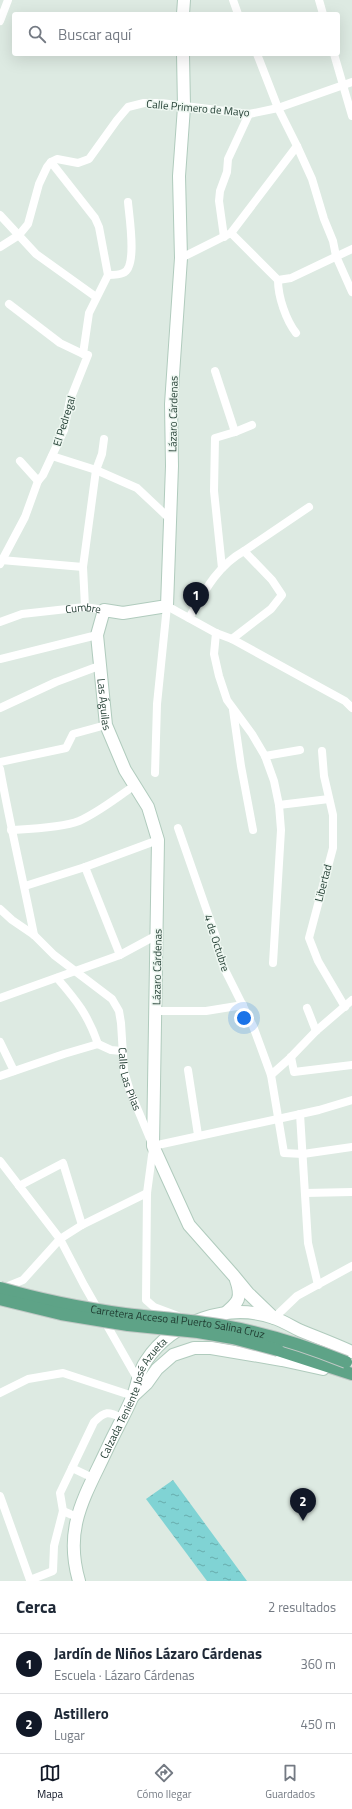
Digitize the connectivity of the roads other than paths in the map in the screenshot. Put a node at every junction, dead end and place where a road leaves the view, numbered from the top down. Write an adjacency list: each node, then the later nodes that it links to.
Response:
1 (8, 0): 8 (street)
2 (184, 0): 5 (street)
3 (233, 0): 6 (street)
4 (319, 0): 7 (street)
5 (183, 12)
6 (237, 12)
7 (322, 12)
8 (0, 21)
9 (183, 56): 14 (street, Lázaro Cárdenas)
10 (258, 56): 15 (street)
11 (335, 56): 13 (street)
12 (352, 82): 13 (street, Calle Primero de Mayo)
13 (342, 85): 15 (street, Calle Primero de Mayo); 17 (street)
14 (184, 107): 16 (street, Calle Primero de Mayo); 19 (street, Calle Primero de Mayo); 27 (street, Lázaro Cárdenas)
15 (278, 108): 16 (street, Calle Primero de Mayo); 18 (street)
16 (249, 114): 23 (street)
17 (352, 116)
18 (298, 146): 23 (street); 26 (street)
19 (52, 162): 22 (street); 28 (street)
20 (128, 202): 28 (street)
21 (0, 215): 22 (street)
22 (19, 235): 24 (street); 31 (street)
23 (228, 235): 27 (street); 29 (street)
24 (0, 247)
25 (352, 249): 26 (street)
26 (336, 256): 29 (street); 30 (street)
27 (181, 258): 44 (street, Lázaro Cárdenas)
28 (108, 275): 31 (street, El Pedregal)
29 (278, 280): 33 (street)
30 (352, 292)
31 (96, 297): 34 (street, El Pedregal)
32 (10, 304): 34 (street)
33 (296, 333)
34 (83, 354): 39 (street, El Pedregal)
35 (215, 371): 37 (street)
36 (252, 425): 37 (street)
37 (235, 432): 48 (street)
38 (104, 439): 41 (street)
39 (52, 456): 41 (street); 42 (street, El Pedregal)
40 (20, 461): 42 (street)
41 (96, 470): 44 (street); 47 (street)
42 (38, 481): 46 (street, El Pedregal)
43 (309, 507): 45 (street)
44 (170, 519): 49 (street, Lázaro Cárdenas)
45 (244, 551): 48 (street); 56 (street)
46 (1, 562): 47 (street)
47 (83, 567): 50 (street)
48 (222, 568): 52 (street)
49 (167, 606): 51 (street, Cumbre); 52 (street); 68 (street, Lázaro Cárdenas)
50 (85, 607): 51 (street, Cumbre); 53 (street, Cumbre)
51 (104, 610): 55 (street, Las Águilas)
52 (189, 618): 54 (street)
53 (0, 622)
54 (216, 633): 56 (street); 61 (street)
55 (97, 635): 57 (street); 58 (street, Las Águilas)
56 (232, 639): 60 (street)
57 (0, 658)
58 (99, 666): 59 (street); 62 (street, Las Águilas)
59 (0, 708)
60 (352, 708)
61 (233, 709): 65 (street); 74 (street)
62 (106, 725): 66 (street); 69 (street, Las Águilas)
63 (300, 750): 65 (street)
64 (322, 751): 70 (street, Libertad)
65 (265, 756): 71 (street)
66 (0, 762)
67 (0, 769): 73 (street)
68 (154, 773)
69 (136, 789): 73 (street); 75 (street, Lázaro Cárdenas)
70 (329, 799): 71 (street); 88 (street, Libertad)
71 (279, 805): 82 (street)
72 (178, 828): 87 (street, 4 de Octubre)
73 (11, 830): 77 (street)
74 (253, 830)
75 (158, 840): 76 (street); 80 (street, Lázaro Cárdenas)
76 (85, 867): 77 (street); 81 (street)
77 (25, 886): 79 (street)
78 (0, 909): 79 (street, Calle Las Pilas)
79 (34, 935): 83 (street, Calle Las Pilas)
80 (157, 935): 81 (street); 90 (street, Lázaro Cárdenas)
81 (120, 954): 83 (street)
82 (273, 963)
83 (76, 971): 84 (street); 94 (street, Calle Las Pilas)
84 (57, 978): 85 (street); 93 (street)
85 (0, 998)
86 (352, 1000): 88 (street)
87 (243, 1005): 90 (street); 99 (street, 4 de Octubre)
88 (345, 1007): 91 (street)
89 (307, 1008): 91 (street)
90 (156, 1011): 105 (street, Lázaro Cárdenas)
91 (316, 1031): 95 (street)
92 (0, 1042): 98 (street)
93 (98, 1044): 94 (street); 98 (street)
94 (122, 1051): 105 (street, Calle Las Pilas)
95 (291, 1057): 96 (street); 99 (street)
96 (352, 1065)
97 (188, 1070): 104 (street)
98 (14, 1071): 100 (street)
99 (271, 1075): 103 (street, 4 de Octubre)
100 (0, 1076)
101 (352, 1100): 102 (street)
102 (300, 1114): 103 (street); 107 (street)
103 (278, 1119): 104 (street); 107 (street, 4 de Octubre)
104 (198, 1135): 105 (street)
105 (153, 1146): 111 (street); 116 (street, Calle Las Pilas)
106 (352, 1147): 107 (street)
107 (303, 1154): 112 (street)
108 (0, 1161): 109 (street)
109 (19, 1186): 113 (street); 114 (street)
110 (352, 1192): 112 (street)
111 (147, 1193): 113 (street); 122 (street)
112 (305, 1194): 117 (street)
113 (82, 1225): 114 (street)
114 (60, 1239): 118 (street); 127 (street)
115 (352, 1266): 117 (street)
116 (234, 1276): 120 (street, Calle Las Pilas); 121 (street, Calle Las Pilas)
117 (318, 1285): 121 (street)
118 (0, 1288): 125 (main road, Carretera Acceso al Puerto Salina Cruz, bridge)
119 (0, 1299): 126 (main road, Carretera Acceso al Puerto Salina Cruz, bridge)
120 (225, 1313): 121 (street, Calzada Teniente José Azueta); 122 (street, Calzada Teniente José Azueta); 123 (street, Calle Las Pilas)
121 (274, 1318): 125 (street, Calzada Teniente José Azueta)
122 (191, 1323): 123 (street); 127 (street, Calzada Teniente José Azueta, bridge)
123 (210, 1330): 124 (street)
124 (211, 1348): 126 (street); 129 (street)
125 (350, 1359)
126 (352, 1375)
127 (137, 1378): 129 (street, Calzada Teniente José Azueta)
128 (0, 1394): 129 (street)
129 (133, 1396): 130 (street, Calzada Teniente José Azueta)
130 (122, 1418): 131 (street); 132 (street, Calzada Teniente José Azueta)
131 (72, 1468): 132 (street); 134 (street)
132 (93, 1478): 135 (street, Calzada Teniente José Azueta)
133 (0, 1496): 136 (street)
134 (63, 1511): 135 (street); 136 (street)
135 (77, 1517): 137 (street, Calzada Teniente José Azueta)
136 (28, 1580)
137 (79, 1581)

